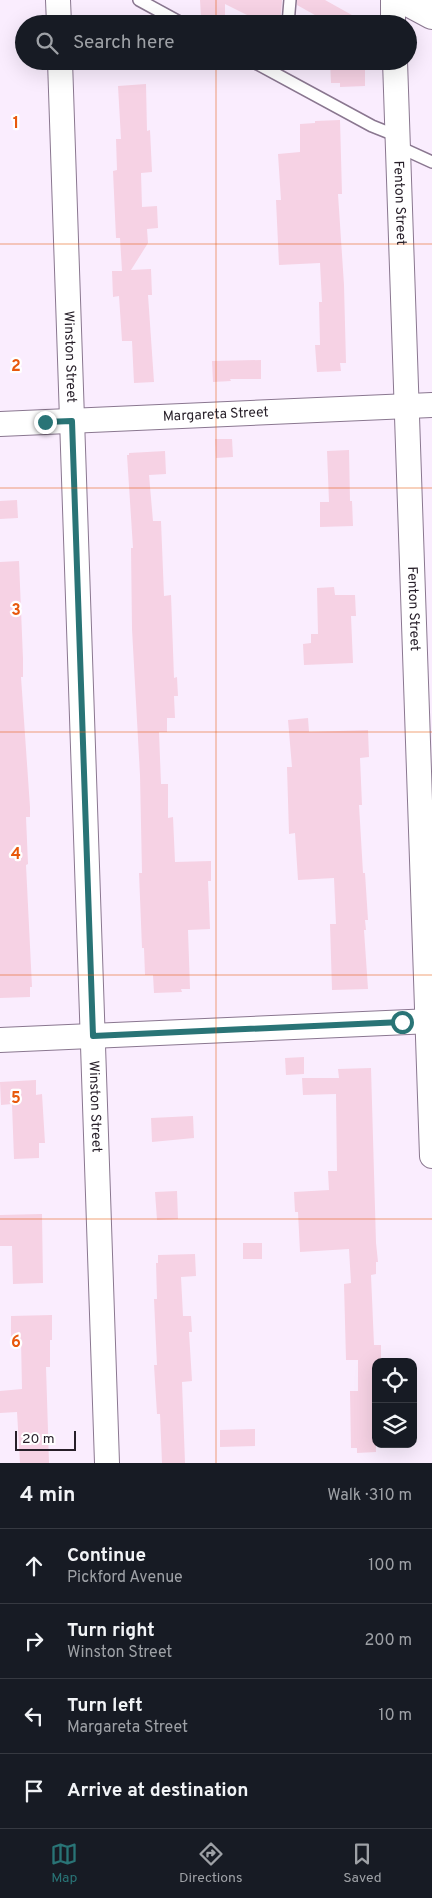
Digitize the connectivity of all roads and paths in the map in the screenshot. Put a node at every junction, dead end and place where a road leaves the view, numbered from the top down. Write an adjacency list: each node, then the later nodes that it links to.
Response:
1 (58, 0): 6 (street)
2 (139, 0): 7 (lane)
3 (290, 0): 8 (lane)
4 (392, 0): 9 (street)
5 (404, 0): 10 (main road)
6 (59, 15)
7 (166, 15)
8 (289, 15)
9 (393, 15)
10 (432, 15)
11 (60, 70): 18 (street, Winston Street)
12 (279, 70): 14 (lane)
13 (394, 70): 14 (street, Fenton Street)
14 (397, 141): 15 (lane); 17 (street, Fenton Street)
15 (432, 162)
16 (432, 405): 17 (street, Margareta Street)
17 (407, 406): 18 (street, Margareta Street); 20 (street, Fenton Street)
18 (72, 421): 19 (street, Margareta Street); 21 (street, Winston Street)
19 (0, 424)
20 (430, 1021): 21 (street); 23 (street, Fenton Street)
21 (93, 1036): 22 (street); 24 (street, Winston Street)
22 (0, 1040)
23 (432, 1156)
24 (107, 1463)

